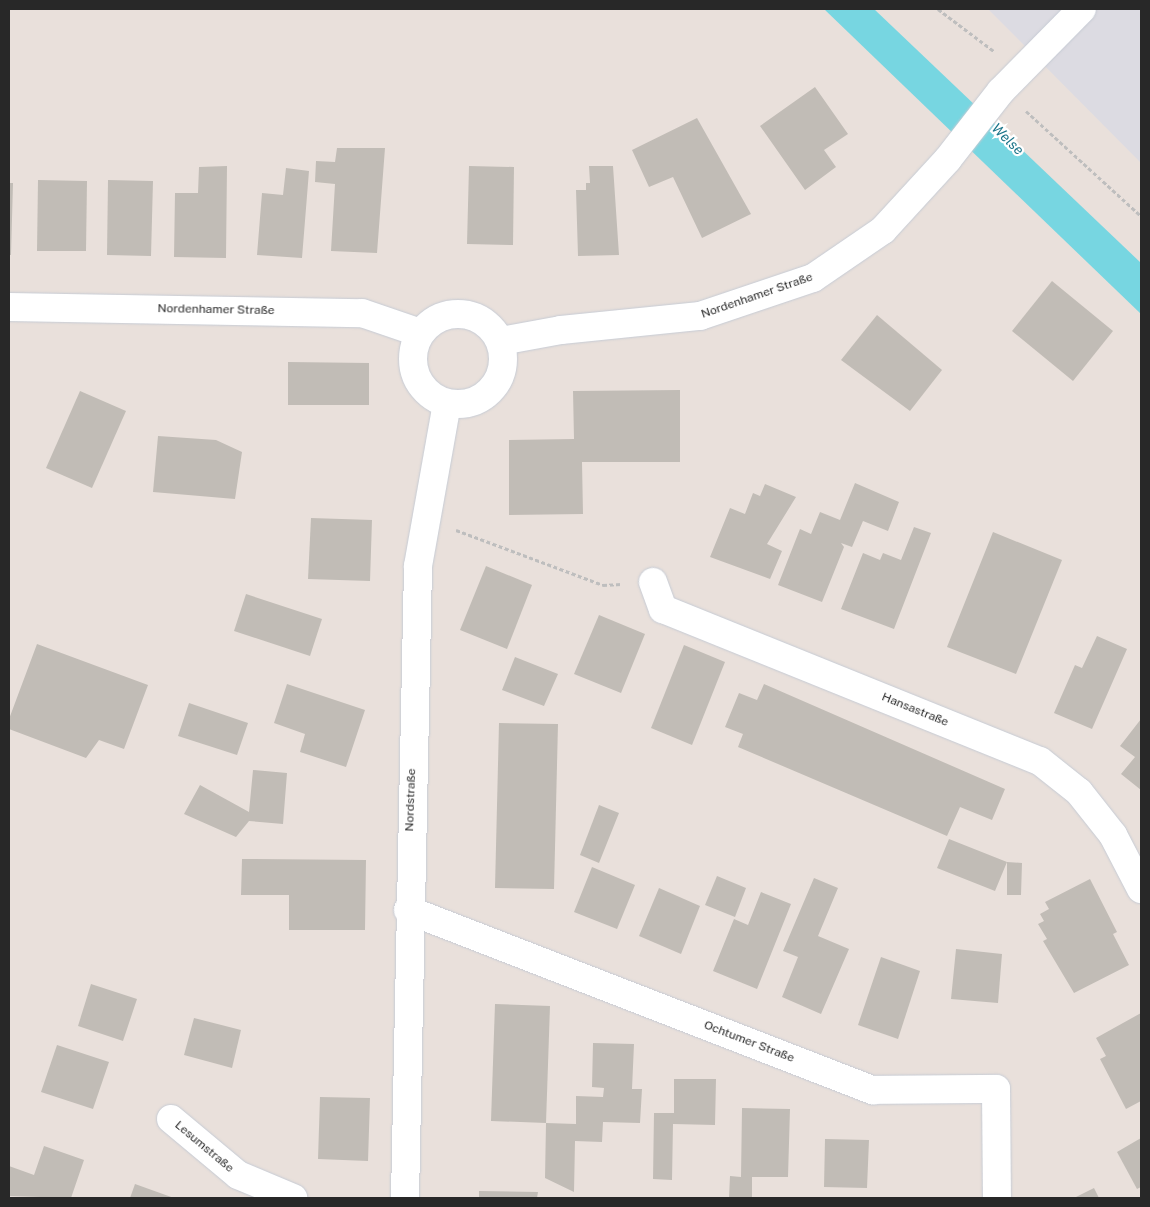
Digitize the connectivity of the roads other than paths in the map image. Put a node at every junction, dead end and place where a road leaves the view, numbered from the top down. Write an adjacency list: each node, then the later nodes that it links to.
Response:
1 (1082, 9): 4 (street, Nordenhamer Straße)
2 (9, 307): 3 (street, Nordenhamer Straße)
3 (420, 333): 4 (street); 5 (street)
4 (501, 342): 5 (street)
5 (447, 404): 8 (street, Nordstraße)
6 (653, 582): 7 (street, Hansastraße)
7 (1141, 888)
8 (408, 910): 11 (street, Nordstraße); 12 (street, Ochtumer Straße)
9 (171, 1119): 10 (street, Lesumstraße)
10 (293, 1198)
11 (405, 1198)
12 (997, 1198)

